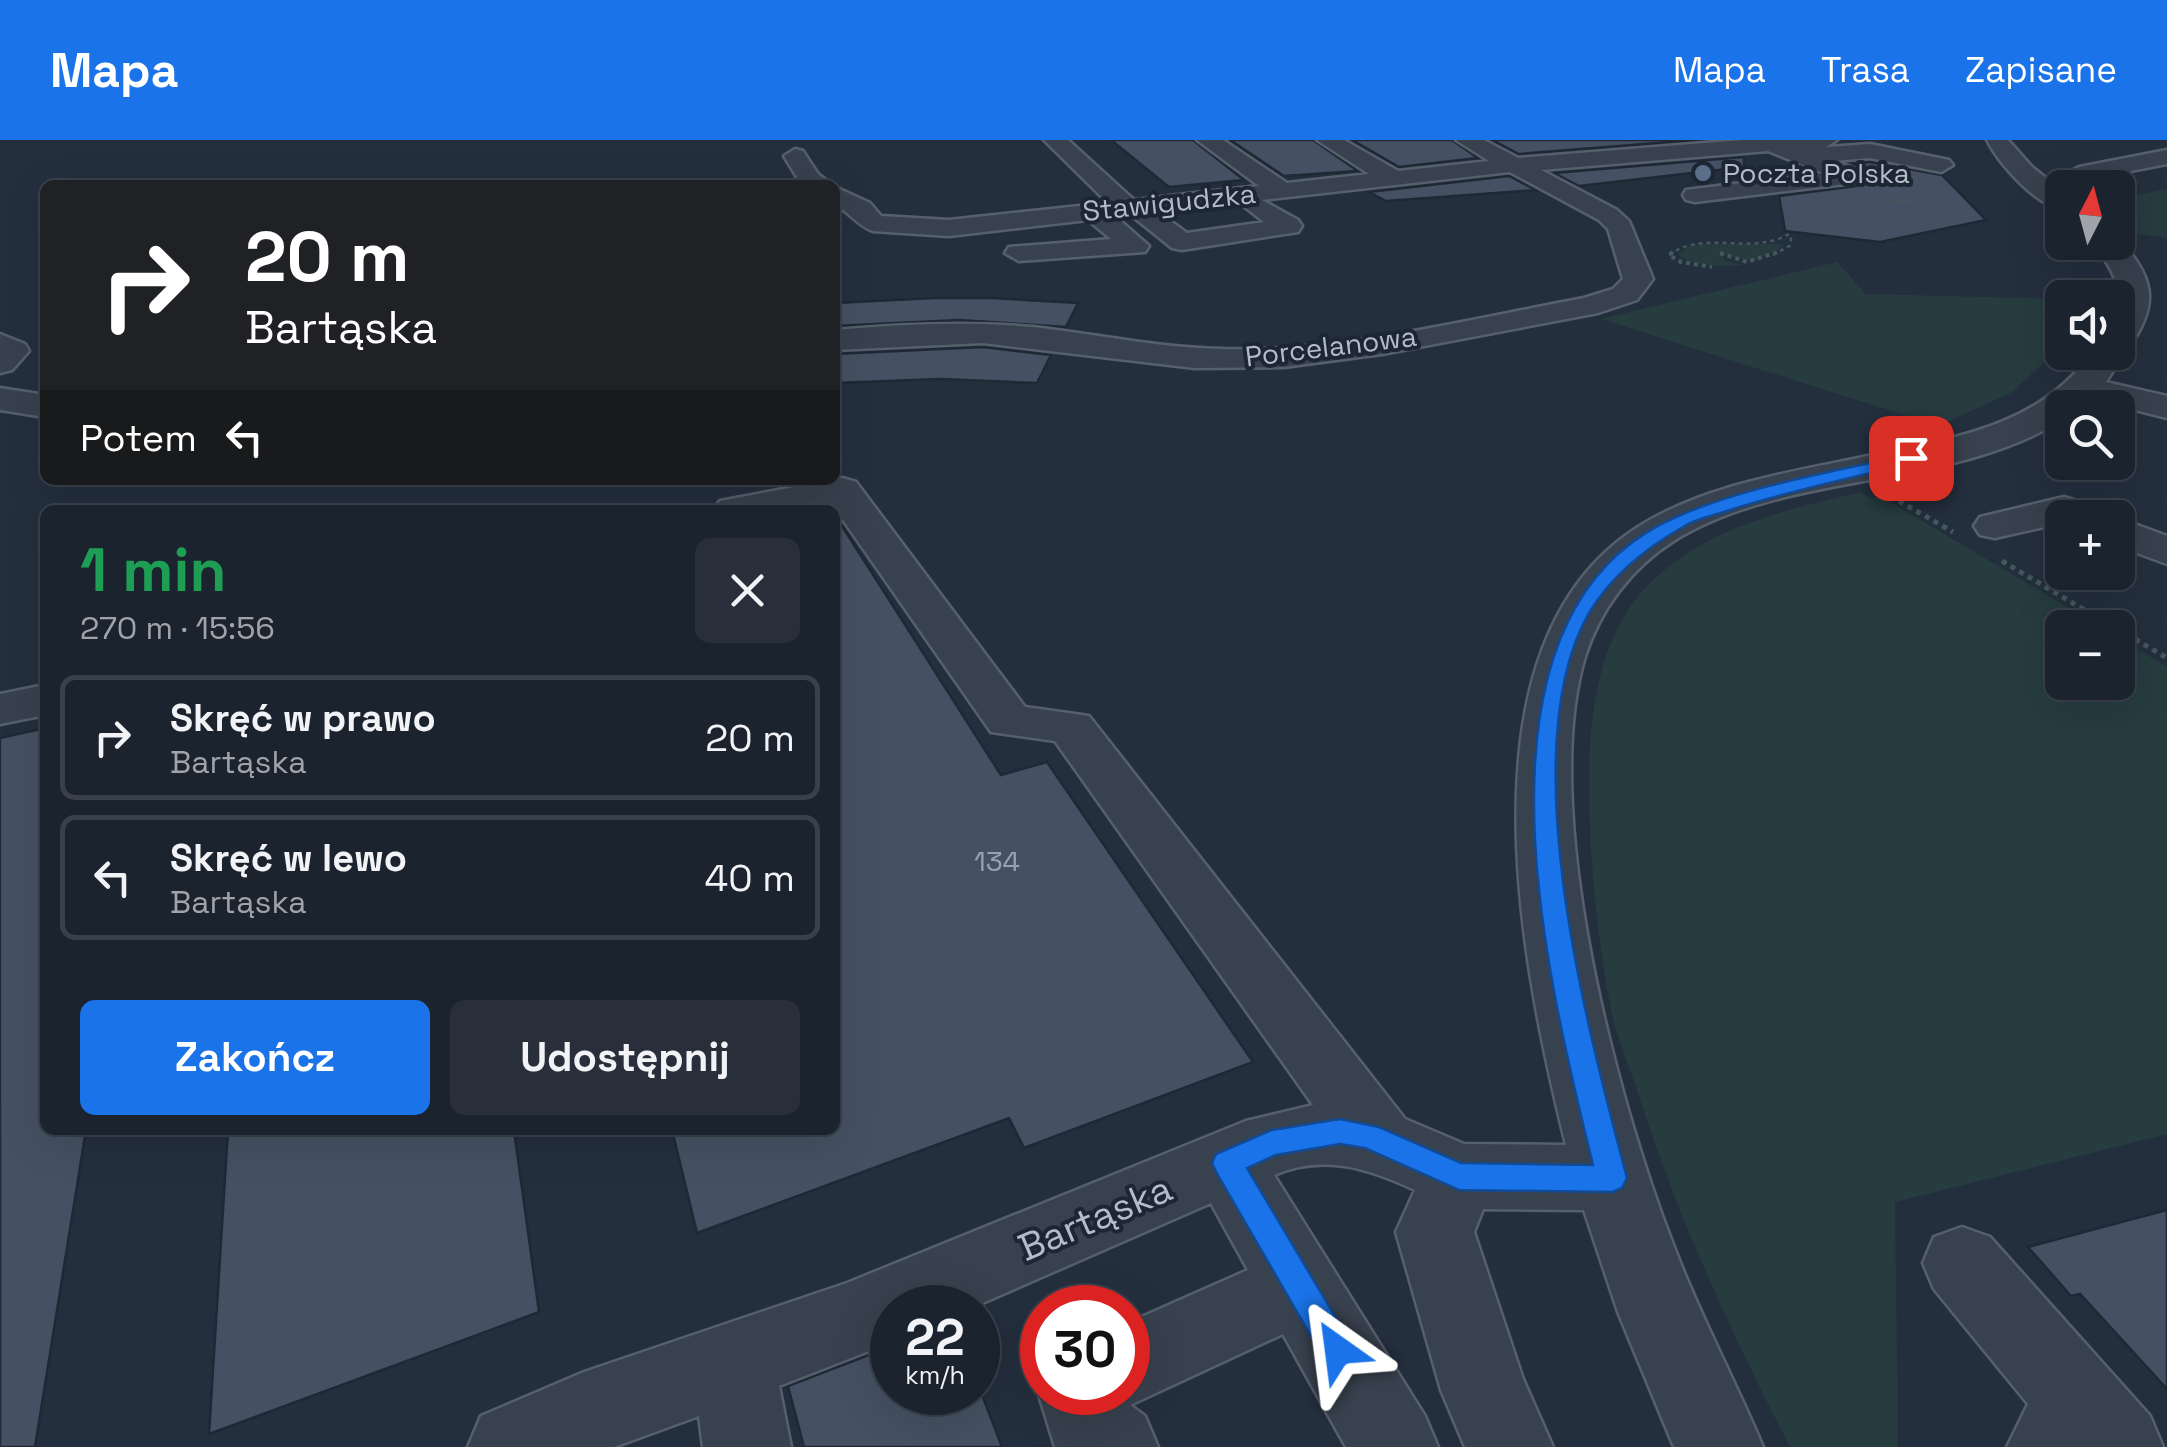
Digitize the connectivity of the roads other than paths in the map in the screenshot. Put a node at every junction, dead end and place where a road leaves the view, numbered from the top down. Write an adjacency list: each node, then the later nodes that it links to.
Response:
1 (1055, 140): 25 (street)
2 (1208, 140): 18 (street)
3 (1328, 140): 15 (street)
4 (1467, 140): 14 (street)
5 (1826, 140): 8 (street, Stawigudzka)
6 (2008, 140): 7 (street)
7 (1982, 141): 17 (street)
8 (1759, 142): 10 (street); 14 (street, Stawigudzka)
9 (795, 156): 16 (street)
10 (1803, 156): 13 (street); 19 (street)
11 (2167, 157): 12 (street)
12 (2078, 163)
13 (1941, 164)
14 (1514, 165): 15 (street, Stawigudzka); 26 (street, Porcelanowa)
15 (1394, 178): 18 (street, Stawigudzka)
16 (811, 180)
17 (2045, 189)
18 (1281, 190): 22 (street, Stawigudzka)
19 (1695, 195)
20 (840, 197): 24 (street, Stawigudzka)
21 (1522, 199): 26 (street)
22 (1188, 200): 25 (street, Stawigudzka); 27 (street)
23 (1251, 202): 27 (street)
24 (1092, 210): 25 (street, Stawigudzka); 28 (street)
25 (1134, 210): 27 (street)
26 (1599, 210): 29 (street, Porcelanowa)
27 (1236, 234)
28 (999, 254)
29 (840, 340)
30 (0, 344): 31 (street)
31 (0, 364)
32 (2096, 370): 33 (street)
33 (2084, 387): 36 (street); 47 (street)
34 (0, 398): 35 (street)
35 (40, 405)
36 (2167, 407)
37 (761, 505): 44 (street)
38 (2045, 514): 39 (street)
39 (1995, 526)
40 (2135, 538): 41 (street)
41 (2167, 551)
42 (40, 701): 43 (street)
43 (0, 709)
44 (1378, 1139): 45 (street, Bartąska); 46 (street, Bartąska)
45 (1227, 1163): 49 (street); 51 (street, Bartąska)
46 (1459, 1176): 47 (street, Bartąska); 58 (street)
47 (1612, 1178): 59 (street)
48 (1962, 1263): 53 (street)
49 (1300, 1286): 50 (street); 57 (street)
50 (1150, 1355)
51 (734, 1362): 54 (street, Bartąska); 55 (street)
52 (1087, 1415): 56 (street)
53 (2083, 1432)
54 (512, 1447)
55 (746, 1447)
56 (1114, 1447)
57 (1394, 1447)
58 (1509, 1447)
59 (1719, 1447)

